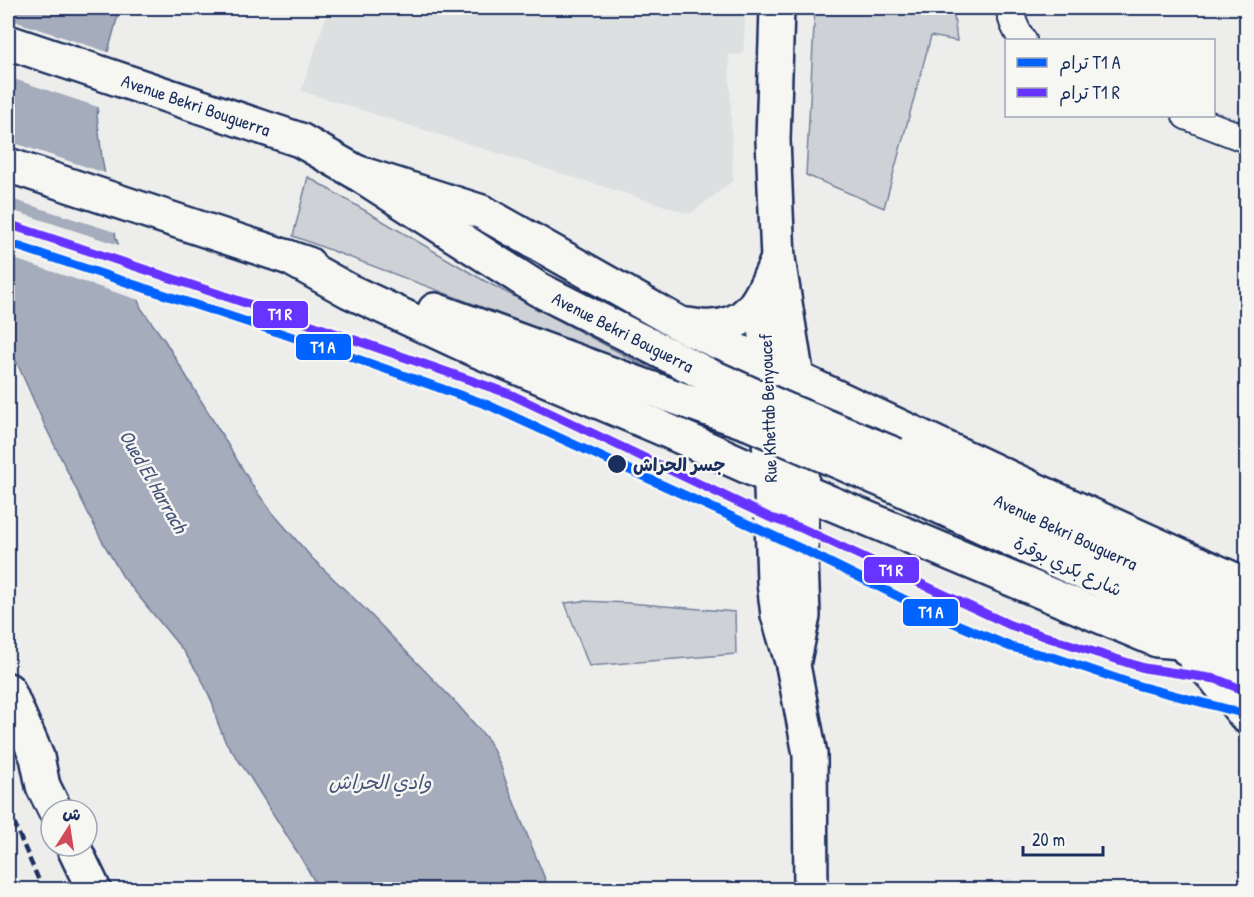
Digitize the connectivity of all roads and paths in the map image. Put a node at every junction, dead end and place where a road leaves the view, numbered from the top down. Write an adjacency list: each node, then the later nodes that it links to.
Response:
1 (777, 8): 10 (main road, Rue Khettab Benyoucef)
2 (1009, 8): 3 (street)
3 (1022, 39)
4 (8, 42): 8 (main road, Avenue Bekri Bouguerra)
5 (1189, 117): 6 (street)
6 (1246, 139)
7 (8, 165): 9 (main road, Avenue Bekri Bouguerra)
8 (356, 172): 11 (main road); 14 (main road, Avenue Bekri Bouguerra)
9 (288, 257): 14 (main road, Avenue Bekri Bouguerra); 15 (main road)
10 (778, 258): 11 (main road); 12 (main road, Rue Khettab Benyoucef); 13 (main road, Rue Khettab Benyoucef)
11 (682, 325): 12 (main road)
12 (764, 363): 13 (main road); 15 (main road, Rue Khettab Benyoucef)
13 (797, 378): 15 (main road); 17 (main road, Rue Khettab Benyoucef); 18 (main road)
14 (700, 389): 16 (main road, Avenue Bekri Bouguerra, bridge)
15 (770, 467): 17 (main road); 22 (main road, Rue Khettab Benyoucef)
16 (893, 469): 19 (main road, Avenue Bekri Bouguerra); 21 (main road, شارع بكري بوقرة)
17 (802, 491): 20 (main road); 22 (main road, Rue Khettab Benyoucef)
18 (1246, 585)
19 (1246, 615)
20 (1181, 642): 23 (main road); 25 (main road)
21 (1246, 648)
22 (793, 665): 30 (main road, Rue Khettab Benyoucef)
23 (1246, 675)
24 (8, 690): 27 (main road)
25 (1246, 716)
26 (8, 733): 27 (main road)
27 (49, 798)
28 (79, 858): 29 (main road)
29 (94, 890)
30 (811, 890)

